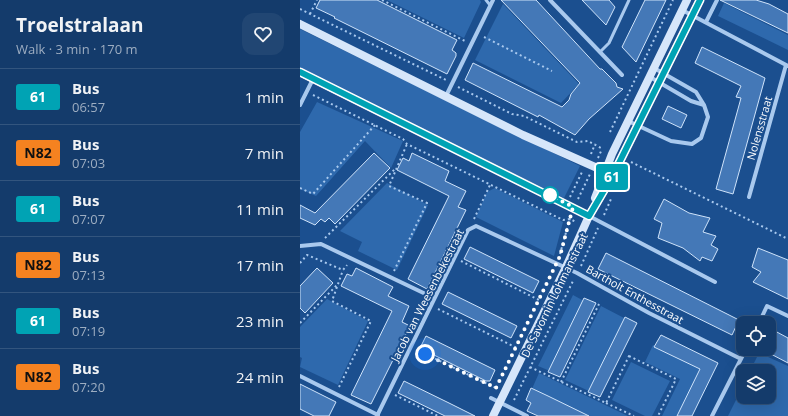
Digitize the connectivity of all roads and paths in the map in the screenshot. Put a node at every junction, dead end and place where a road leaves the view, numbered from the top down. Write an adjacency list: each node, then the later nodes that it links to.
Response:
1 (317, 0): 13 (path)
2 (382, 0): 18 (path)
3 (486, 0): 11 (lane)
4 (493, 0): 11 (street)
5 (550, 0): 19 (street)
6 (630, 0): 19 (lane)
7 (674, 0): 36 (path)
8 (687, 0): 12 (street, De Savornin Lohmanstraat)
9 (700, 0): 14 (street, De Savornin Lohmanstraat)
10 (717, 0): 15 (street)
11 (490, 5): 17 (street)
12 (682, 10): 14 (street, Nolensstraat); 21 (street, De Savornin Lohmanstraat)
13 (310, 14)
14 (692, 15): 15 (street, Nolensstraat); 24 (street, De Savornin Lohmanstraat)
15 (706, 22): 20 (street, Nolensstraat)
16 (300, 24): 30 (street)
17 (477, 33): 18 (street); 22 (path)
18 (470, 43): 30 (street)
19 (600, 52): 25 (street)
20 (787, 66): 50 (street, Nolensstraat)
21 (654, 68): 24 (street); 26 (street, De Savornin Lohmanstraat)
22 (552, 71)
23 (300, 72): 27 (street)
24 (662, 72): 28 (street, De Savornin Lohmanstraat); 32 (street)
25 (622, 75)
26 (650, 77): 28 (street); 33 (street, De Savornin Lohmanstraat)
27 (313, 79): 29 (street); 51 (street)
28 (658, 82): 32 (street); 35 (street, De Savornin Lohmanstraat)
29 (307, 92): 31 (street); 34 (path)
30 (446, 96): 43 (street)
31 (300, 105)
32 (704, 105): 35 (street)
33 (628, 121): 35 (street); 41 (street, De Savornin Lohmanstraat)
34 (375, 125): 38 (path); 48 (path)
35 (637, 125): 42 (street, De Savornin Lohmanstraat)
36 (608, 136)
37 (605, 142): 40 (path)
38 (407, 144): 44 (path); 47 (path)
39 (595, 144): 43 (path)
40 (602, 149): 41 (path); 43 (path)
41 (612, 154): 45 (street, De Savornin Lohmanstraat)
42 (621, 158): 46 (street, De Savornin Lohmanstraat); 59 (path)
43 (590, 164): 45 (street); 51 (path); 51 (path)
44 (397, 167): 60 (path); 69 (path)
45 (605, 171): 46 (street); 52 (street, De Savornin Lohmanstraat)
46 (613, 175): 52 (street, De Savornin Lohmanstraat)
47 (490, 184): 53 (path); 56 (path, Jacob van Weesenbekestraat)
48 (300, 188)
49 (613, 195): 55 (path, De Savornin Lohmanstraat)
50 (749, 197)
51 (570, 205): 52 (street); 53 (path); 54 (path, De Savornin Lohmanstraat)
52 (589, 216): 55 (street); 57 (street, De Savornin Lohmanstraat)
53 (559, 218): 54 (path)
54 (570, 219): 57 (path); 65 (path, De Savornin Lohmanstraat)
55 (601, 222): 58 (path, De Savornin Lohmanstraat); 70 (street)
56 (476, 226): 63 (street, Jacob van Weesenbekestraat); 65 (street, Bartholt Enthesstraat)
57 (584, 226): 58 (path); 66 (street, De Savornin Lohmanstraat)
58 (597, 232): 68 (path, De Savornin Lohmanstraat)
59 (788, 239)
60 (319, 244): 61 (street); 62 (street)
61 (300, 246)
62 (351, 257): 67 (path); 69 (street)
63 (455, 257): 73 (street, Jacob van Weesenbekestraat); 74 (path)
64 (300, 263): 67 (path)
65 (557, 263): 66 (street, Bartholt Enthesstraat)
66 (566, 268): 68 (street, Bartholt Enthesstraat); 83 (street, De Savornin Lohmanstraat)
67 (344, 270): 71 (path)
68 (577, 273): 86 (street, Bartholt Enthesstraat); 88 (path, De Savornin Lohmanstraat)
69 (391, 277): 73 (street)
70 (715, 282)
71 (338, 284): 80 (path); 94 (path)
72 (542, 294): 74 (path, De Savornin Lohmanstraat)
73 (434, 298): 76 (street, Jacob van Weesenbekestraat)
74 (539, 300): 77 (path, De Savornin Lohmanstraat)
75 (599, 304): 91 (path)
76 (430, 305): 81 (street, Jacob van Weesenbekestraat); 82 (path)
77 (535, 307)
78 (762, 316): 79 (street)
79 (788, 316)
80 (300, 323)
81 (411, 347): 92 (path); 93 (street, Jacob van Weesenbekestraat)
82 (516, 347): 83 (path); 84 (path, De Savornin Lohmanstraat)
83 (525, 351): 87 (street, De Savornin Lohmanstraat)
84 (513, 354)
85 (742, 356): 86 (street)
86 (741, 359): 105 (street)
87 (519, 362): 88 (path); 96 (street, De Savornin Lohmanstraat)
88 (531, 368): 91 (path); 98 (path, De Savornin Lohmanstraat)
89 (300, 376): 94 (street)
90 (499, 381): 92 (path)
91 (561, 382): 97 (path)
92 (496, 388): 95 (path)
93 (388, 392): 99 (street, Jacob van Weesenbekestraat); 100 (path)
94 (336, 394): 99 (street)
95 (491, 398): 96 (street)
96 (499, 402): 98 (street); 101 (street, De Savornin Lohmanstraat)
97 (606, 403): 103 (path); 104 (path)
98 (510, 408): 102 (street)
99 (377, 415)
100 (438, 416)
101 (493, 416)
102 (527, 416)
103 (634, 416)
104 (658, 416)
105 (712, 416)

